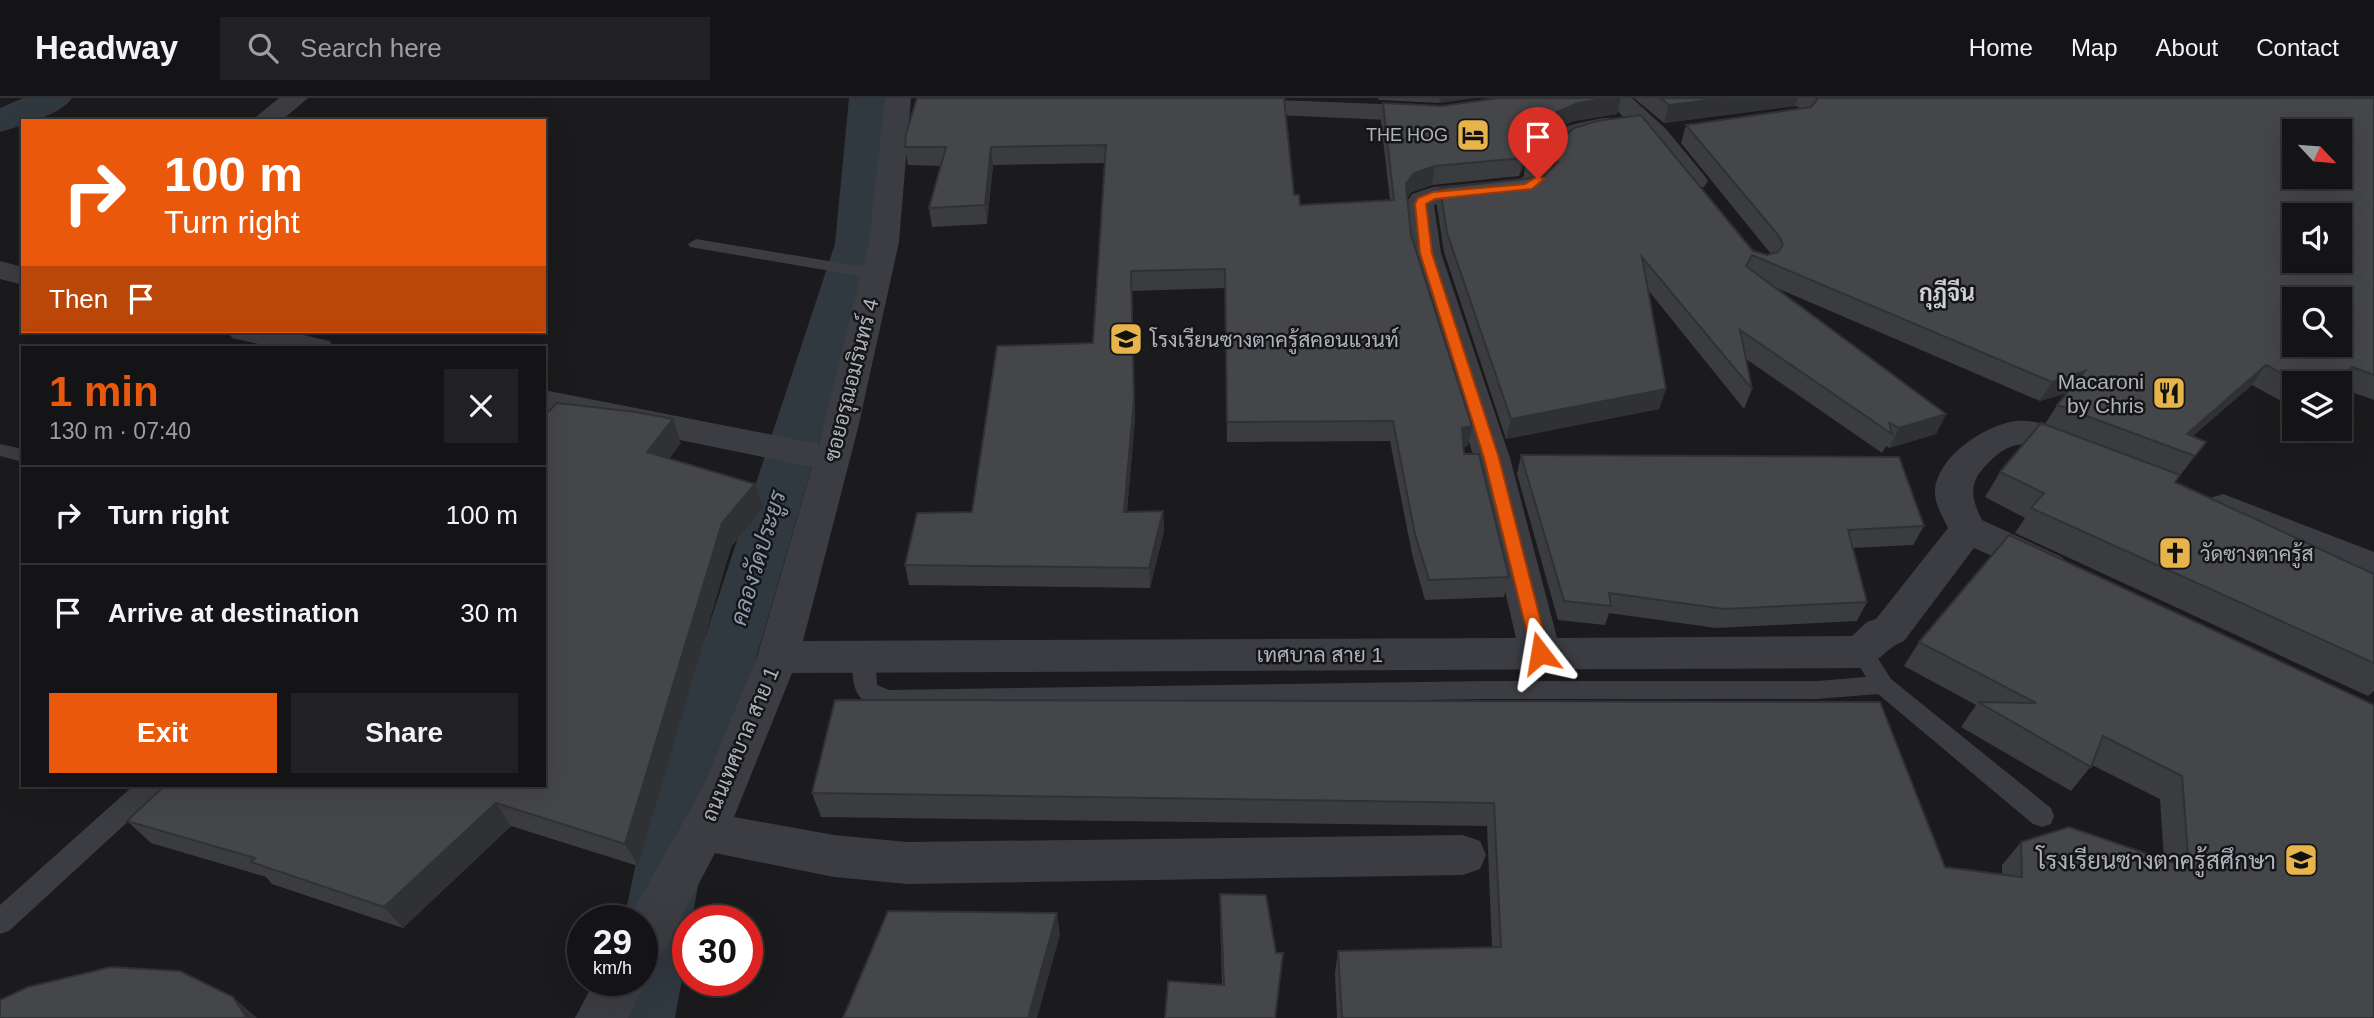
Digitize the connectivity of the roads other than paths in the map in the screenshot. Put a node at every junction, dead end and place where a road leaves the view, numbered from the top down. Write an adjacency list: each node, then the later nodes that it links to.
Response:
1 (295, 98): 7 (street)
2 (898, 98): 13 (street, ซอยอรุณอมรินทร์ 4)
3 (1617, 98): 8 (street)
4 (1282, 102): 5 (street); 6 (street)
5 (1203, 104)
6 (1464, 112)
7 (267, 119)
8 (1650, 128): 9 (street); 10 (street); 26 (street)
9 (1685, 132)
10 (1708, 199)
11 (696, 244): 13 (lane)
12 (0, 270): 14 (street)
13 (857, 271): 20 (street, ซอยอรุณอมรินทร์ 4)
14 (21, 275)
15 (252, 333): 16 (street)
16 (309, 346)
17 (546, 404): 20 (street)
18 (0, 450): 19 (lane)
19 (21, 455)
20 (832, 459): 28 (street, ซอยอรุณอมรินทร์ 4)
21 (2115, 465): 23 (street)
22 (2193, 496): 24 (street)
23 (1968, 528): 25 (street); 29 (street)
24 (2374, 567)
25 (2079, 581)
26 (1540, 653): 27 (street, เทศบาล สาย 1); 29 (street, เทศบาล สาย 1)
27 (864, 656): 28 (street, เทศบาล สาย 1); 29 (lane)
28 (778, 657): 32 (street, ถนนเทศบาล สาย 1)
29 (1872, 669): 31 (lane)
30 (149, 787): 35 (lane)
31 (2042, 816)
32 (699, 838): 33 (street); 34 (street, ถนนเทศบาล สาย 1)
33 (1463, 855)
34 (658, 913)
35 (0, 922)
36 (613, 996): 37 (street)
37 (601, 1018)

